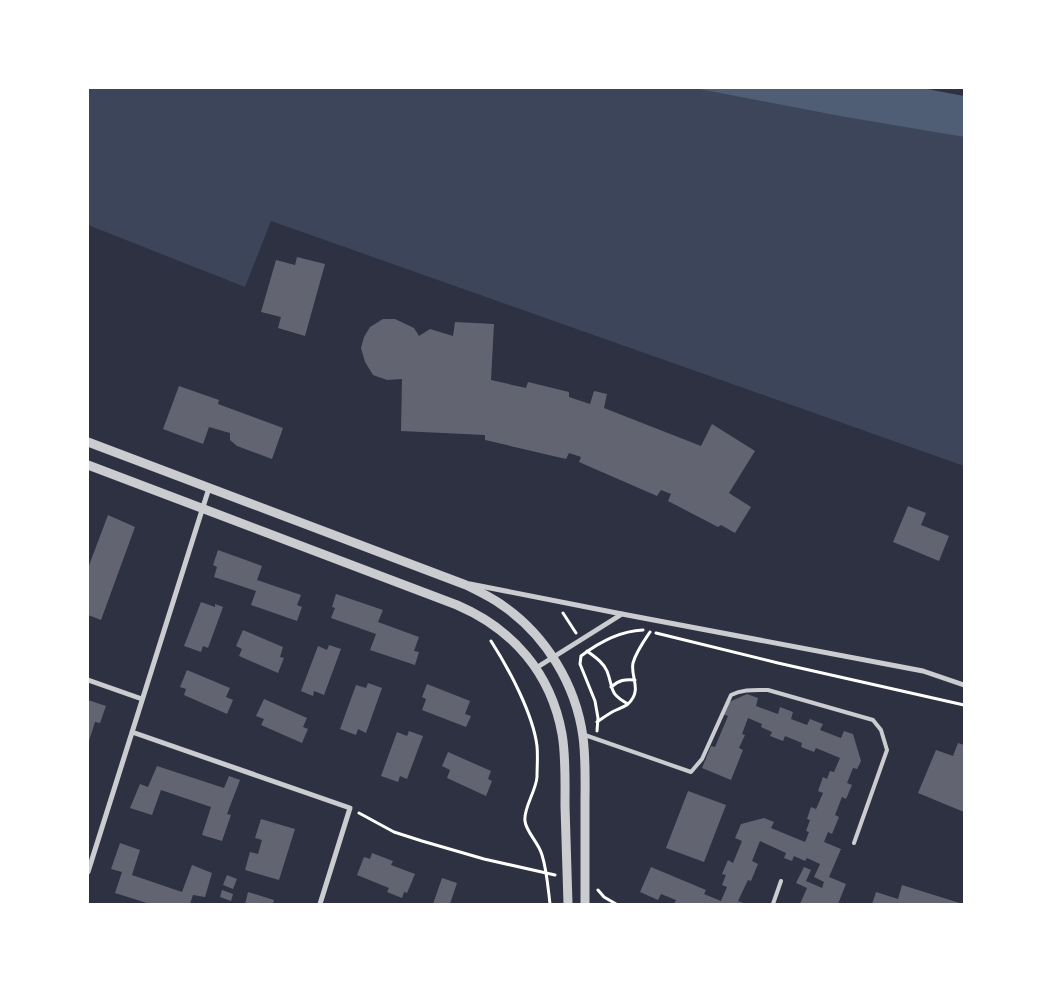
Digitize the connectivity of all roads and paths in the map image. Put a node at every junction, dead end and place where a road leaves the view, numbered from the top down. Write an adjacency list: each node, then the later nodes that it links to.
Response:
1 (88, 442): 3 (street)
2 (88, 465): 4 (street)
3 (208, 488): 4 (street); 5 (street)
4 (202, 508): 13 (street); 18 (street)
5 (455, 581): 6 (street); 12 (street)
6 (565, 603): 7 (street); 10 (path)
7 (622, 614): 10 (street); 16 (street)
8 (650, 632): 11 (path); 15 (path); 20 (path)
9 (489, 638): 28 (path)
10 (580, 640): 11 (path); 12 (street)
11 (587, 651): 17 (path); 21 (path)
12 (554, 658): 13 (street); 23 (street)
13 (536, 668): 29 (street)
14 (88, 680): 18 (street)
15 (635, 680): 17 (path); 19 (path)
16 (964, 685)
17 (611, 687): 19 (path)
18 (142, 699): 22 (street)
19 (628, 704): 21 (path)
20 (964, 705)
21 (597, 722): 24 (path)
22 (132, 732): 25 (street); 27 (street)
23 (582, 734): 24 (lane); 30 (street)
24 (596, 739): 26 (lane)
25 (350, 808): 28 (path); 32 (street)
26 (854, 843)
27 (88, 872)
28 (545, 872): 29 (path); 33 (path)
29 (567, 878): 34 (street)
30 (585, 879): 35 (street); 36 (path)
31 (781, 881): 37 (lane)
32 (320, 904)
33 (550, 904)
34 (570, 904)
35 (585, 904)
36 (616, 904)
37 (773, 904)

